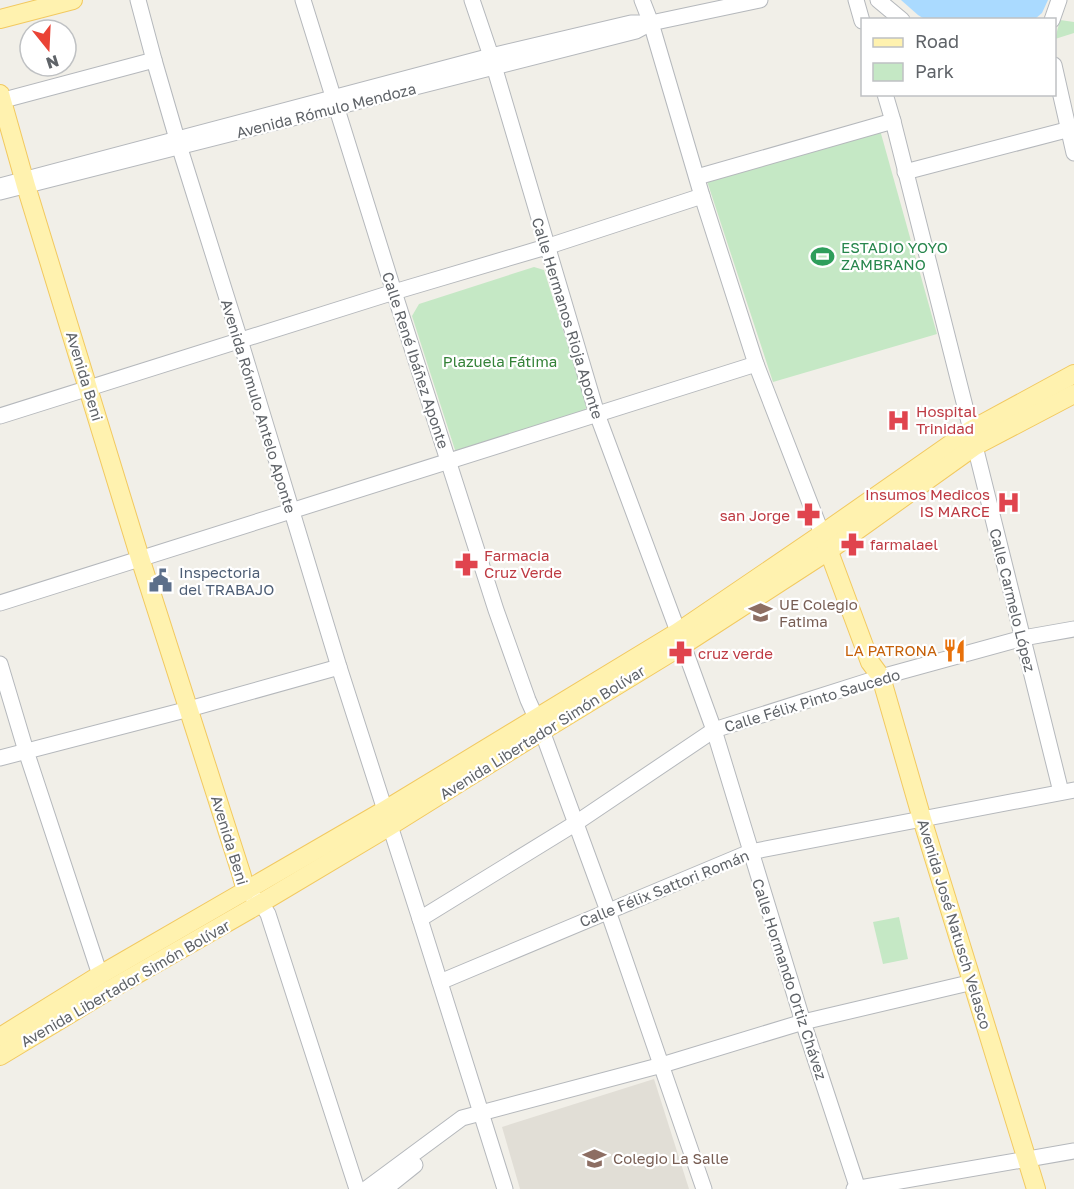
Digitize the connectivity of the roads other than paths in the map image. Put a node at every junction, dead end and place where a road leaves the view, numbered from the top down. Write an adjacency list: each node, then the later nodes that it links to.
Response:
1 (73, 0): 13 (main road)
2 (138, 0): 15 (street, Avenida Rómulo Antelo Aponte)
3 (303, 0): 20 (street, Calle René Ibáñez Aponte)
4 (472, 0): 16 (street, Calle Hermanos Rioja Aponte)
5 (642, 0): 14 (street)
6 (760, 0): 14 (street, Avenida Rómulo Mendoza)
7 (856, 0): 10 (street)
8 (878, 0): 11 (street)
9 (1059, 0): 12 (street)
10 (861, 18)
11 (900, 18)
12 (1053, 18)
13 (0, 19)
14 (651, 24): 16 (street, Avenida Rómulo Mendoza); 27 (street)
15 (153, 60): 19 (street); 24 (street, Avenida Rómulo Antelo Aponte)
16 (493, 62): 20 (street, Avenida Rómulo Mendoza); 30 (street, Calle Hermanos Rioja Aponte)
17 (1056, 73): 22 (street)
18 (886, 96): 21 (street, Calle Carmelo López)
19 (1, 98): 28 (main road, Avenida Beni)
20 (334, 103): 24 (street, Avenida Rómulo Mendoza); 31 (street, Calle René Ibáñez Aponte)
21 (892, 121): 26 (street, Calle Carmelo López); 27 (street)
22 (1071, 129): 25 (street); 26 (street)
23 (0, 135): 28 (main road, Avenida Beni)
24 (178, 143): 28 (street, Avenida Rómulo Mendoza); 32 (street, Avenida Rómulo Antelo Aponte)
25 (1074, 153)
26 (905, 172): 39 (street, Calle Carmelo López)
27 (697, 177): 29 (street)
28 (13, 186): 35 (main road, Avenida Beni)
29 (702, 196): 30 (street); 33 (street)
30 (546, 247): 31 (street); 37 (street, Calle Hermanos Rioja Aponte)
31 (394, 292): 32 (street); 40 (street, Calle René Ibáñez Aponte)
32 (240, 340): 35 (street); 41 (street, Avenida Rómulo Antelo Aponte)
33 (756, 364): 37 (street); 42 (street)
34 (1074, 374): 39 (main road, Avenida Libertador Simón Bolívar)
35 (83, 391): 38 (street); 43 (main road, Avenida Beni)
36 (1074, 394): 39 (main road, Avenida Libertador Simón Bolívar)
37 (597, 414): 40 (street); 47 (street, Calle Hermanos Rioja Aponte)
38 (0, 416)
39 (973, 438): 42 (main road, Avenida Libertador Simón Bolívar); 46 (street, Calle Carmelo López)
40 (449, 461): 41 (street); 52 (street, Calle René Ibáñez Aponte)
41 (292, 511): 43 (street); 49 (street, Avenida Rómulo Antelo Aponte)
42 (825, 542): 47 (main road, Avenida Libertador Simón Bolívar); 50 (main road, Avenida José Natusch Velasco)
43 (135, 559): 44 (street); 51 (main road, Avenida Beni)
44 (0, 603)
45 (1074, 629): 46 (street, Calle Félix Pinto Saucedo)
46 (1023, 638): 50 (street, Calle Félix Pinto Saucedo); 56 (street, Calle Carmelo López)
47 (681, 639): 52 (main road, Avenida Libertador Simón Bolívar); 53 (street, Calle Hormando Ortiz Chávez)
48 (0, 664): 54 (street)
49 (339, 667): 51 (street); 57 (street, Avenida Rómulo Antelo Aponte)
50 (876, 679): 53 (street, Calle Félix Pinto Saucedo); 58 (main road, Avenida José Natusch Velasco)
51 (183, 710): 54 (street); 61 (main road, Avenida Beni)
52 (539, 724): 57 (main road, Avenida Libertador Simón Bolívar); 59 (street, Calle René Ibáñez Aponte)
53 (714, 730): 59 (street, Calle Félix Pinto Saucedo); 60 (street, Calle Hormando Ortiz Chávez)
54 (26, 751): 55 (street); 65 (street)
55 (0, 758)
56 (1067, 791): 58 (street, Calle Félix Sattori Román)
57 (387, 818): 61 (main road, Avenida Libertador Simón Bolívar); 62 (main road, Avenida Libertador Simón Bolívar); 64 (street, Avenida Rómulo Antelo Aponte)
58 (918, 820): 60 (street, Calle Félix Sattori Román); 67 (main road, Avenida José Natusch Velasco)
59 (576, 823): 63 (street, Calle René Ibáñez Aponte); 64 (street, Calle Félix Pinto Saucedo)
60 (750, 852): 63 (street, Calle Félix Sattori Román); 68 (street, Calle Hormando Ortiz Chávez)
61 (246, 891): 62 (street); 65 (main road, Avenida Libertador Simón Bolívar)
62 (261, 903): 70 (main road, Avenida Libertador Simón Bolívar); 75 (street)
63 (609, 910): 66 (street, Calle Félix Sattori Román); 71 (street, Calle René Ibáñez Aponte)
64 (420, 919): 66 (street, Avenida Rómulo Antelo Aponte)
65 (100, 975): 69 (main road, Avenida Libertador Simón Bolívar)
66 (440, 982): 72 (street, Avenida Rómulo Antelo Aponte)
67 (968, 983): 68 (street); 74 (main road, Avenida José Natusch Velasco)
68 (803, 1022): 71 (street); 80 (street, Calle Hormando Ortiz Chávez)
69 (0, 1037)
70 (0, 1056)
71 (662, 1065): 72 (street); 79 (street, Calle René Ibáñez Aponte)
72 (481, 1113): 76 (street); 77 (street); 78 (street, Avenida Rómulo Antelo Aponte)
73 (1074, 1151): 74 (street)
74 (1022, 1160): 80 (street); 81 (main road, Avenida José Natusch Velasco); 82 (main road, Avenida José Natusch Velasco)
75 (357, 1189)
76 (366, 1189)
77 (384, 1189)
78 (505, 1189)
79 (704, 1189)
80 (857, 1189)
81 (1025, 1189)
82 (1036, 1189)

